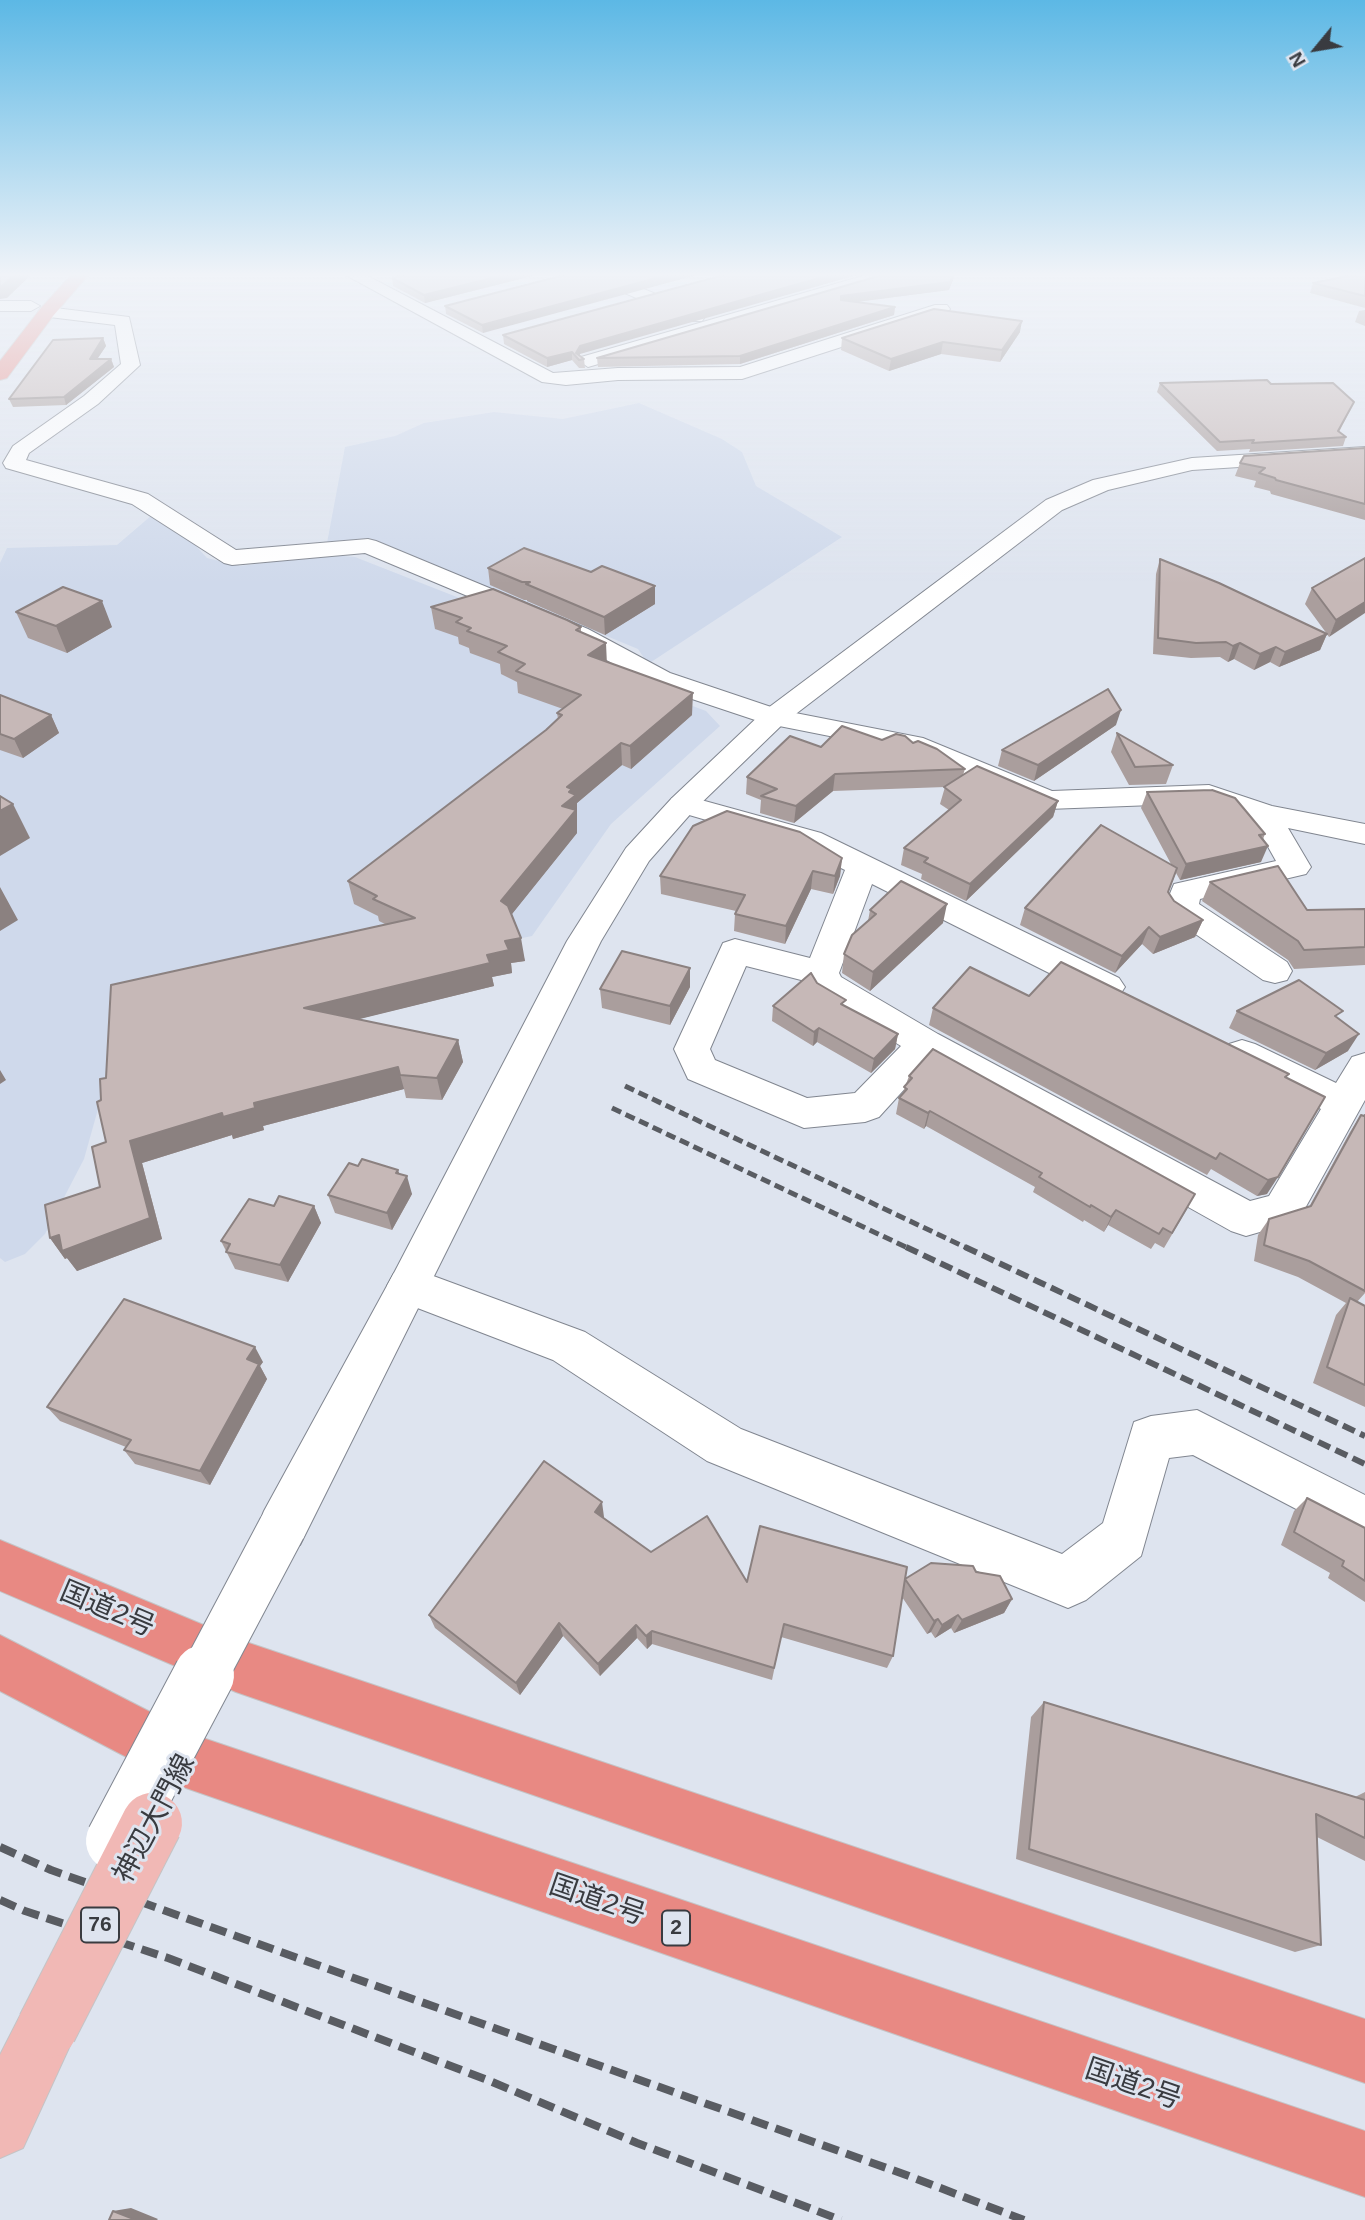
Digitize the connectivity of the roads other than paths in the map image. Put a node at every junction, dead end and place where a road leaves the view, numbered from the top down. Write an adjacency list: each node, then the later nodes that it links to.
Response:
1 (118, 377): 5 (street)
2 (546, 377): 3 (street)
3 (592, 377)
4 (1365, 453): 5 (street)
5 (774, 717): 6 (street); 7 (street)
6 (682, 804): 9 (street); 17 (street)
7 (1265, 814): 8 (street); 10 (street)
8 (1365, 834)
9 (863, 866): 11 (street); 12 (street)
10 (1275, 971)
11 (821, 973): 14 (street); 14 (street)
12 (1134, 1000)
13 (1208, 1037): 16 (street)
14 (925, 1044): 16 (street)
15 (1365, 1067): 16 (street)
16 (1344, 1104)
17 (409, 1286): 18 (street); 23 (street, bridge)
18 (1365, 1521)
19 (0, 1565): 21 (highway, 国道2号)
20 (0, 1662): 22 (highway, 国道2号 / 2)
21 (236, 1665): 22 (main road, 神辺大門線 / 76); 24 (highway, 国道2号)
22 (186, 1760): 23 (main road, 神辺大門線 / 76, bridge); 27 (highway, 国道2号 / 2)
23 (26, 2031): 25 (street); 26 (main road, 神辺大門線 / 76)
24 (1365, 2051)
25 (0, 2102)
26 (0, 2125)
27 (1365, 2164)

